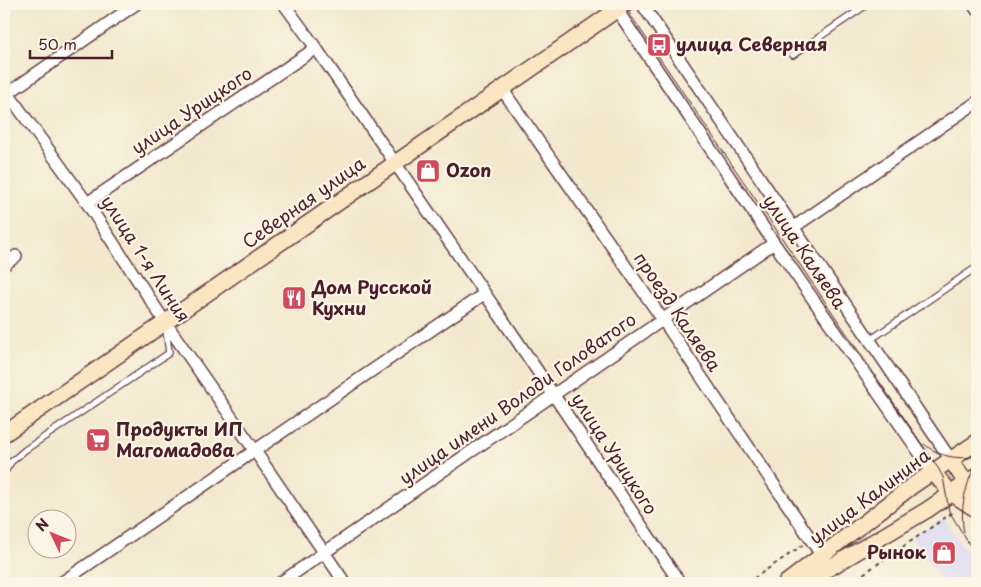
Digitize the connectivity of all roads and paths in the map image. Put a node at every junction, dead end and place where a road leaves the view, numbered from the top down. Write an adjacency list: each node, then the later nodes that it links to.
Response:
1 (136, 4): 11 (street)
2 (284, 4): 8 (street, улица Урицкого)
3 (642, 4): 15 (street, улица Каляева)
4 (868, 4): 9 (lane)
5 (973, 4): 7 (street)
6 (618, 6): 10 (main road, Северная улица); 16 (street, улица Каляева)
7 (977, 10)
8 (316, 48): 13 (street, улица Урицкого); 14 (street, улица Урицкого)
9 (793, 55)
10 (502, 89): 13 (main road, Северная улица); 21 (street, проезд Каляева)
11 (5, 93): 14 (street, улица 1-я Линия)
12 (977, 102): 15 (street)
13 (395, 163): 20 (street, улица Урицкого); 22 (main road, Северная улица)
14 (87, 203): 22 (street, улица 1-я Линия)
15 (794, 227): 23 (street, улица Каляева)
16 (774, 242): 21 (street, улица имени Володи Головатого); 29 (street, улица Каляева)
17 (16, 256): 18 (street)
18 (4, 265)
19 (977, 267): 23 (lane)
20 (484, 294): 24 (street, улица Урицкого); 27 (street)
21 (663, 320): 24 (street, улица имени Володи Головатого); 35 (street, проезд Каляева)
22 (165, 322): 25 (main road, Северная улица); 27 (street, улица 1-я Линия); 30 (lane)
23 (870, 340): 28 (street, улица Каляева)
24 (554, 396): 36 (street, улица имени Володи Головатого); 41 (street, улица Урицкого)
25 (4, 434)
26 (977, 442): 28 (main road, улица Калинина)
27 (255, 451): 36 (street, улица 1-я Линия); 38 (street)
28 (951, 460): 29 (main road, улица Калинина); 31 (main road, улица Каляева)
29 (933, 472): 33 (main road, улица Каляева); 37 (main road, улица Калинина)
30 (4, 473)
31 (972, 480): 33 (main road, улица Калинина); 34 (main road, улица Каляева)
32 (882, 492): 35 (path)
33 (951, 493): 34 (main road, улица Каляева); 44 (main road, улица Калинина)
34 (974, 504): 45 (path)
35 (811, 540): 37 (street, проезд Каляева); 42 (path)
36 (325, 554): 39 (street, улица имени Володи Головатого); 40 (street, улица 1-я Линия)
37 (822, 556): 43 (main road, улица Калинина)
38 (61, 583)
39 (280, 583)
40 (345, 583)
41 (680, 583)
42 (747, 583)
43 (786, 583)
44 (804, 583)
45 (850, 583)

